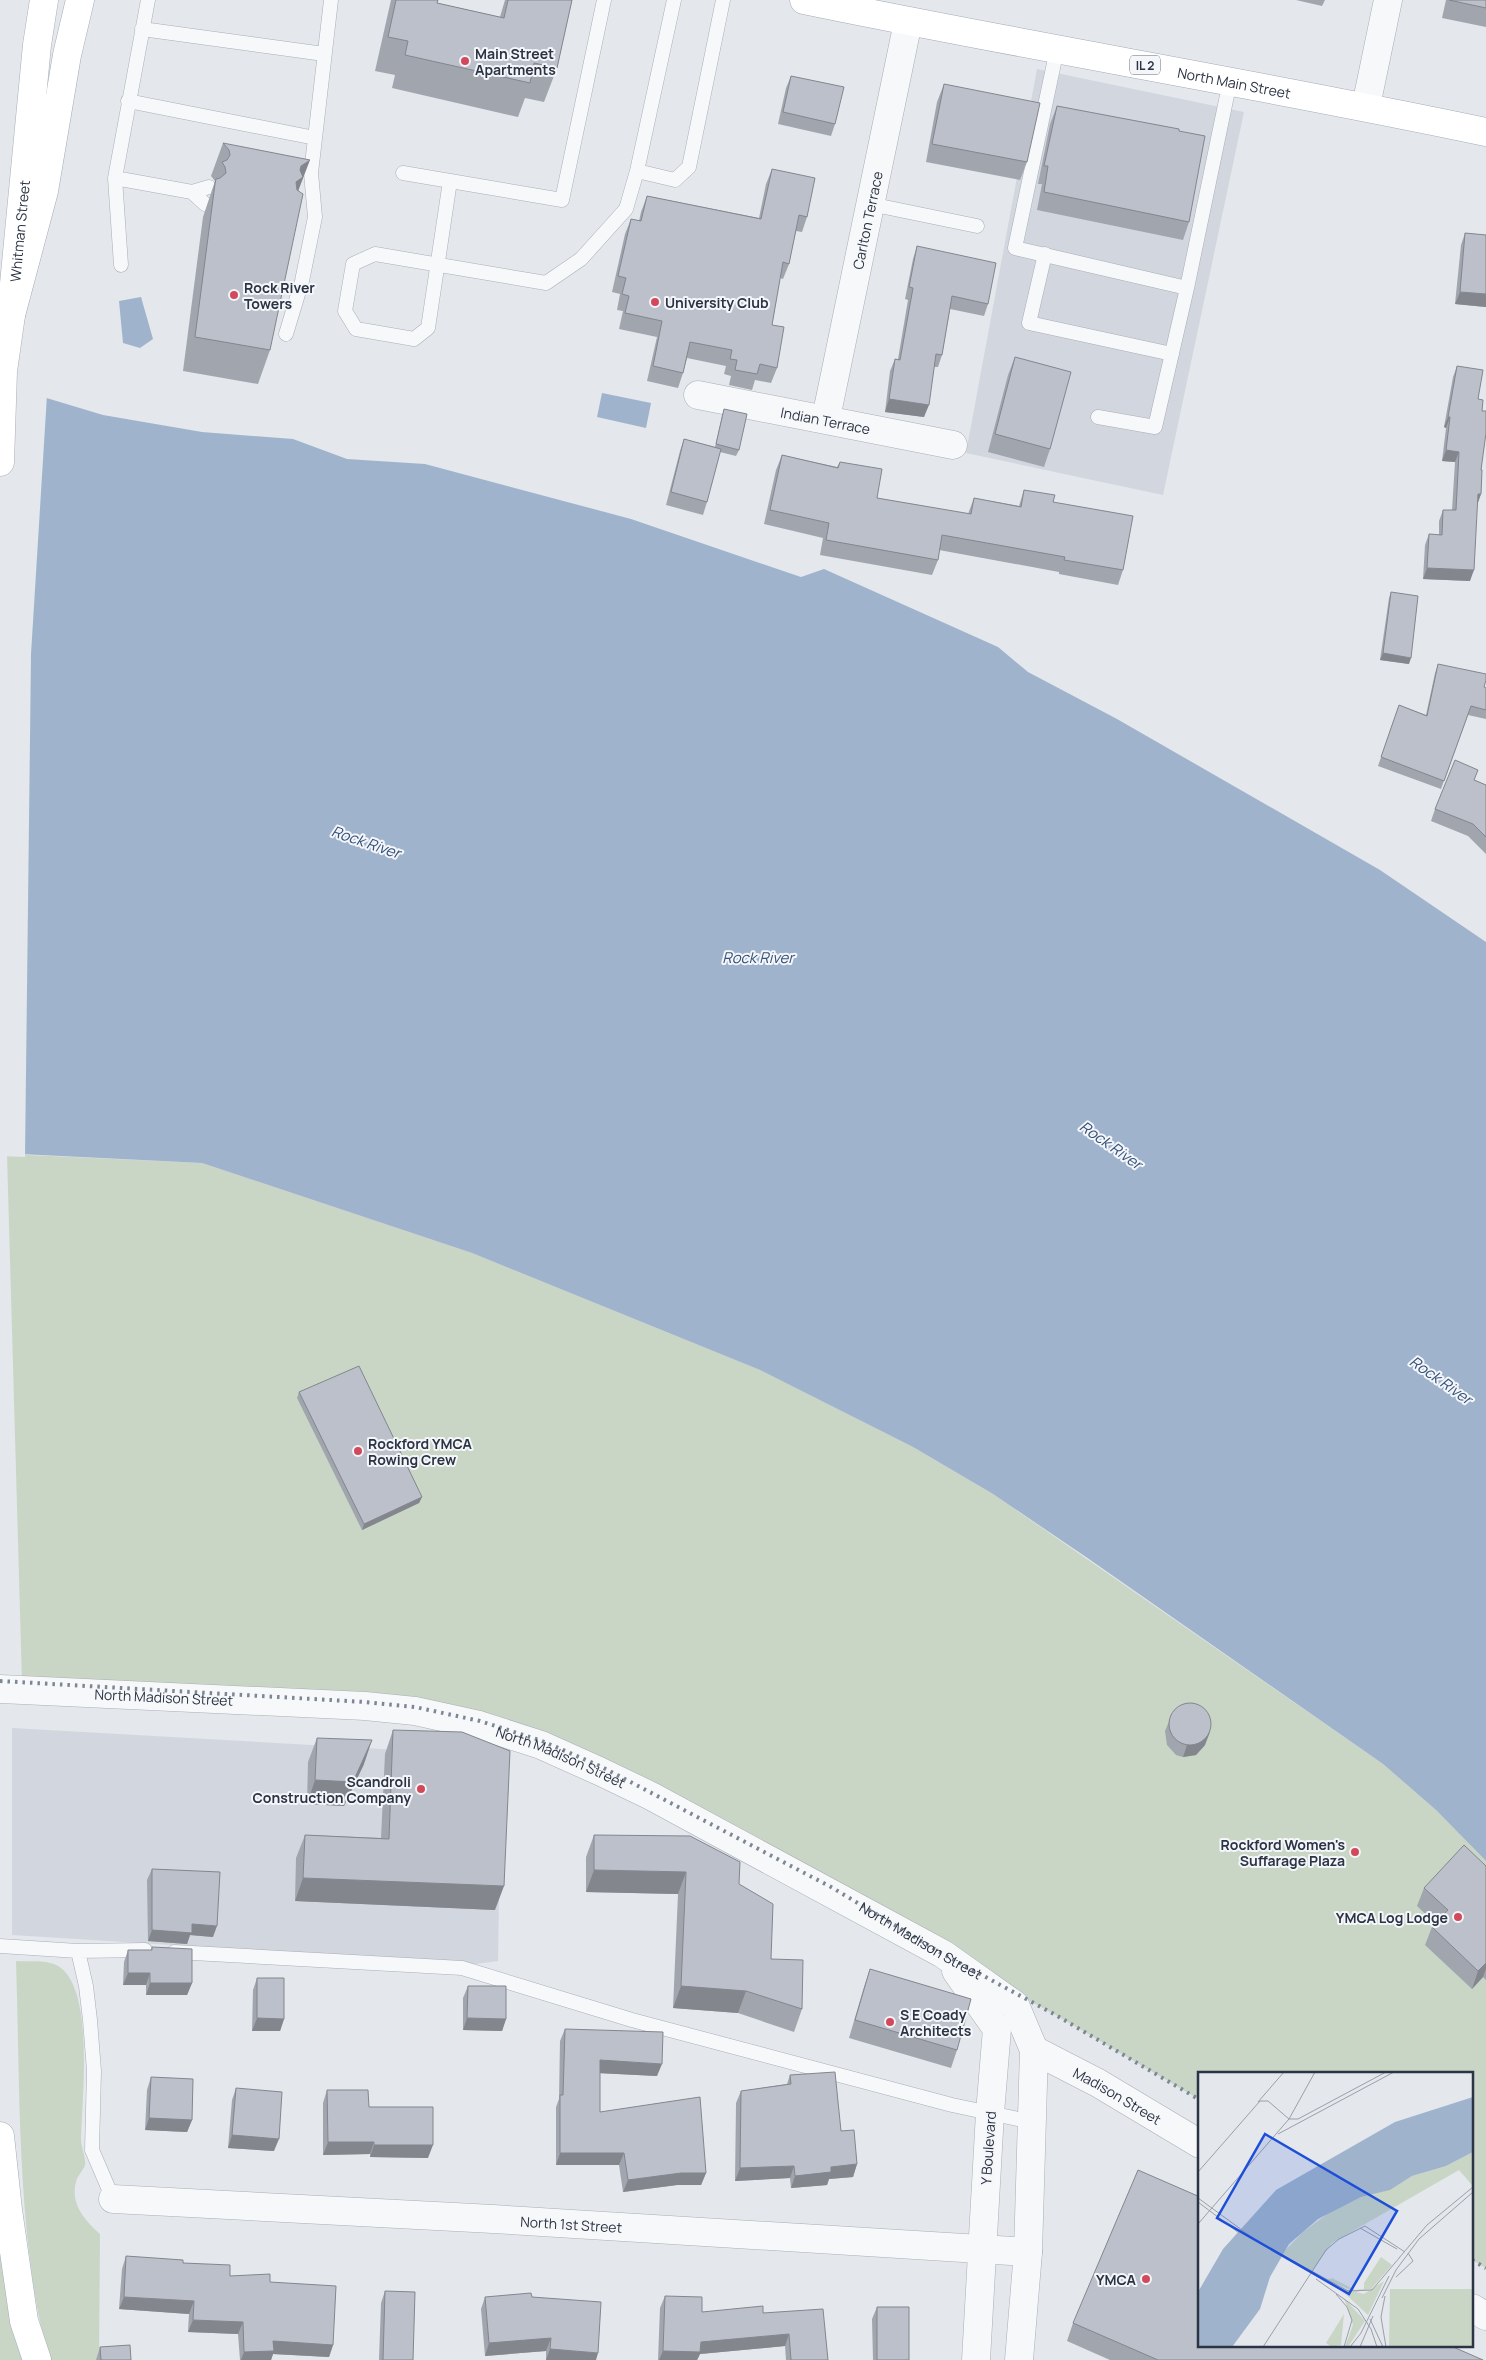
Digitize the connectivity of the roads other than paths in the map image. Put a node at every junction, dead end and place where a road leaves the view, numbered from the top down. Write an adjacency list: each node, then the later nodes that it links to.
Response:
1 (44, 0): 34 (main road, Whitman Street)
2 (80, 0): 34 (main road)
3 (148, 0): 11 (lane)
4 (331, 0): 13 (lane)
5 (604, 0): 22 (lane)
6 (674, 0): 19 (lane)
7 (723, 0): 19 (lane)
8 (804, 0): 10 (main road, North Main Street / IL 2)
9 (1388, 0): 16 (street)
10 (908, 22): 12 (main road, North Main Street / IL 2); 26 (street, Carlton Terrace)
11 (142, 28): 13 (lane); 15 (lane)
12 (1057, 49): 14 (main road, North Main Street / IL 2); 30 (lane)
13 (324, 54): 18 (lane)
14 (1230, 81): 16 (main road, North Main Street / IL 2); 33 (lane)
15 (128, 101): 18 (lane); 21 (lane)
16 (1366, 106): 17 (main road, North Main Street / IL 2)
17 (1486, 132)
18 (315, 138): 28 (lane)
19 (637, 171): 31 (lane)
20 (403, 172): 22 (lane)
21 (115, 178): 24 (lane); 32 (lane)
22 (450, 181): 31 (lane)
23 (209, 187): 24 (lane)
24 (192, 192): 25 (lane)
25 (206, 204)
26 (870, 204): 29 (lane); 39 (street, Carlton Terrace)
27 (301, 213): 28 (lane)
28 (315, 217): 35 (lane)
29 (977, 226)
30 (1045, 254): 33 (lane); 36 (lane)
31 (438, 264): 31 (lane)
32 (121, 265)
33 (1187, 288): 36 (lane)
34 (11, 315): 41 (main road, Whitman Street)
35 (286, 334)
36 (1172, 354): 38 (lane)
37 (698, 394): 39 (street, Indian Terrace)
38 (1098, 417)
39 (826, 418): 40 (street, Indian Terrace)
40 (953, 445)
41 (0, 462)
42 (0, 1689): 45 (street, North Madison Street)
43 (0, 1946): 44 (lane)
44 (78, 1951): 47 (lane); 51 (lane)
45 (943, 1954): 46 (street, North Madison Street); 47 (street, Y Boulevard)
46 (1034, 2050): 48 (street); 50 (street, Madison Street)
47 (990, 2113): 48 (lane); 52 (street, Y Boulevard)
48 (1032, 2122): 53 (street)
49 (0, 2136): 56 (main road)
50 (1198, 2143)
51 (113, 2199): 52 (street, North 1st Street)
52 (982, 2249): 53 (street, North 1st Street); 57 (street, Y Boulevard)
53 (1028, 2252): 58 (street)
54 (1474, 2309): 55 (street)
55 (1486, 2316)
56 (37, 2360)
57 (976, 2360)
58 (1019, 2360)

